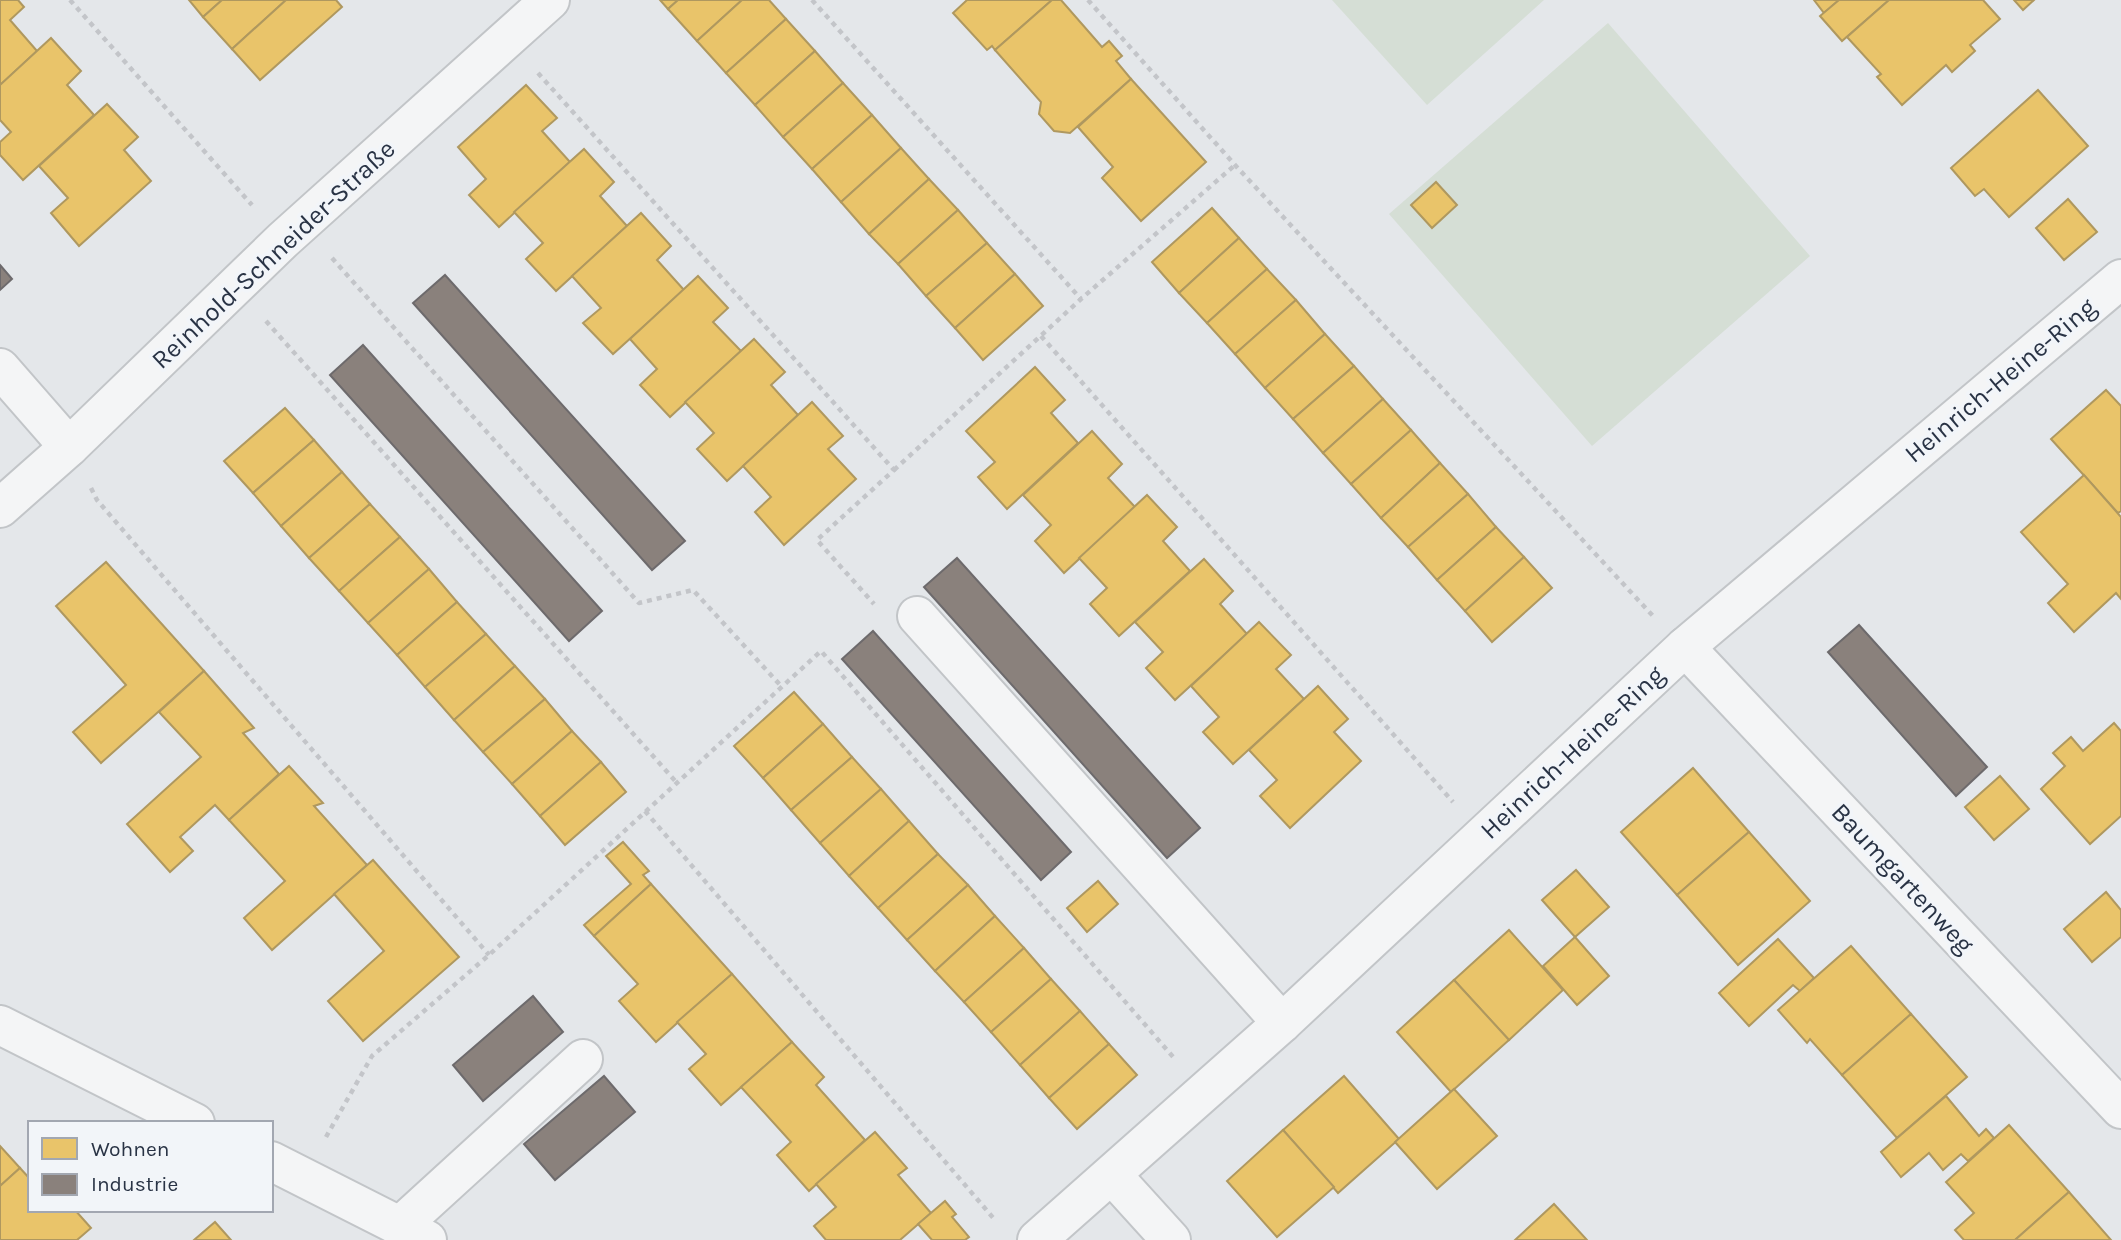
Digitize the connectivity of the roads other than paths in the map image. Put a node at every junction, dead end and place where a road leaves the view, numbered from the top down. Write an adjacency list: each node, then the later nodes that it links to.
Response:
1 (536, 4): 4 (street, Reinhold-Schneider-Straße)
2 (2121, 279): 7 (street, Heinrich-Heine-Ring)
3 (0, 368): 4 (street)
4 (69, 447): 5 (street, Reinhold-Schneider-Straße)
5 (0, 508)
6 (918, 616): 8 (street)
7 (1685, 647): 8 (street, Heinrich-Heine-Ring); 11 (street, Baumgartenweg)
8 (1282, 1023): 14 (street, Heinrich-Heine-Ring)
9 (0, 1025): 12 (street)
10 (583, 1059): 15 (street)
11 (2121, 1109)
12 (191, 1121)
13 (288, 1169): 15 (street)
14 (1112, 1175): 16 (street, Heinrich-Heine-Ring); 17 (street)
15 (413, 1233)
16 (1020, 1235)
17 (1171, 1240)

